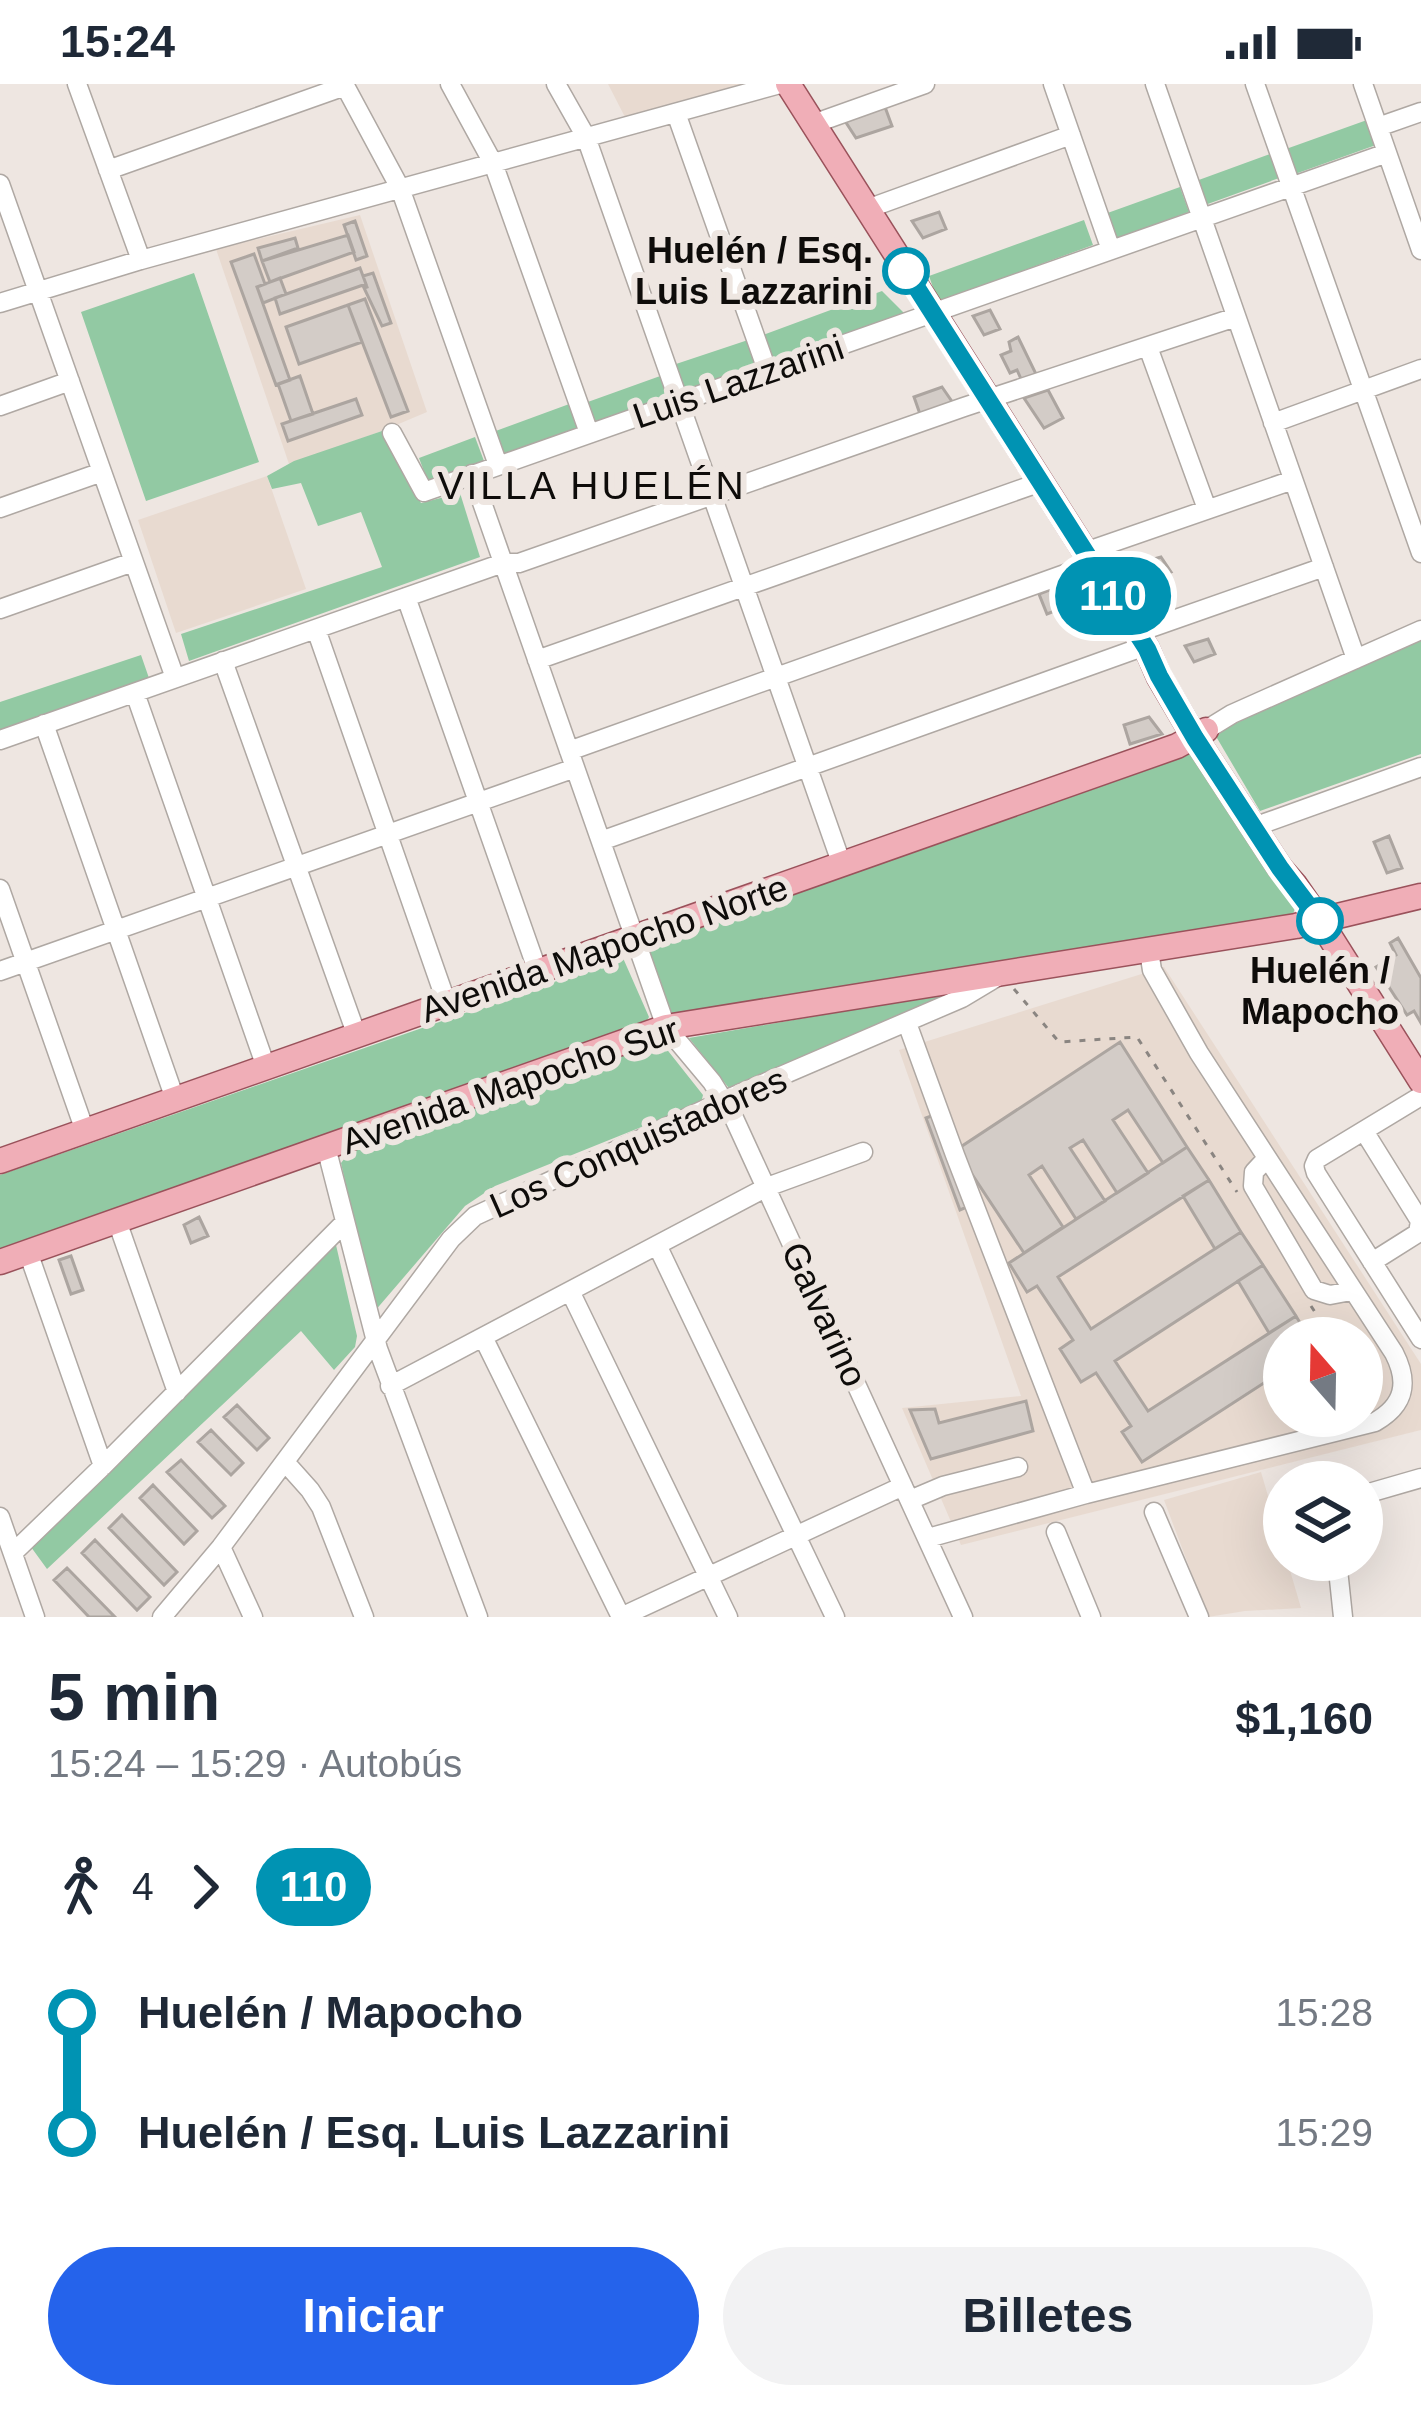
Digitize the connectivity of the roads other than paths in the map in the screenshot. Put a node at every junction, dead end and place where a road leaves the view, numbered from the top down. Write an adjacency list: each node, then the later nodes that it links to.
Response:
1 (77, 84): 19 (street)
2 (450, 84): 18 (street)
3 (556, 84): 16 (street)
4 (784, 84): 12 (street); 13 (main road)
5 (925, 84): 13 (street)
6 (1053, 84): 15 (street)
7 (1154, 84): 25 (street)
8 (1256, 84): 20 (street)
9 (1363, 84): 14 (street)
10 (344, 85): 19 (street); 21 (street)
11 (1421, 112): 14 (street)
12 (676, 113): 16 (street); 35 (street)
13 (813, 124): 23 (main road)
14 (1378, 128): 17 (street)
15 (1071, 135): 23 (street); 26 (street)
16 (586, 137): 18 (street); 39 (street)
17 (1387, 153): 20 (street, Luis Lazzarini); 24 (street)
18 (493, 163): 21 (street); 43 (street)
19 (108, 170): 28 (street)
20 (1292, 186): 25 (street, Luis Lazzarini); 37 (street)
21 (400, 188): 28 (street); 44 (street)
22 (2, 195): 29 (street)
23 (867, 209): 31 (main road)
24 (1415, 214): 27 (street)
25 (1202, 218): 26 (street, Luis Lazzarini); 32 (street)
26 (1111, 250): 31 (street, Luis Lazzarini)
27 (1421, 250)
28 (141, 260): 29 (street)
29 (37, 290): 30 (street); 36 (street)
30 (0, 303)
31 (933, 312): 35 (street, Luis Lazzarini); 38 (main road)
32 (1236, 317): 33 (street); 41 (street)
33 (1148, 347): 38 (street); 51 (street)
34 (1421, 369): 37 (street)
35 (767, 370): 39 (street, Luis Lazzarini)
36 (70, 381): 40 (street); 45 (street)
37 (1364, 390): 41 (street); 52 (street)
38 (988, 399): 48 (main road); 49 (street)
39 (679, 401): 43 (street, Luis Lazzarini); 49 (street)
40 (0, 406)
41 (1274, 423): 47 (street)
42 (392, 433): 46 (street, Luis Lazzarini)
43 (589, 433): 44 (street, Luis Lazzarini)
44 (498, 465): 46 (street, Luis Lazzarini)
45 (101, 472): 50 (street); 54 (street)
46 (472, 474): 55 (street, Galvarino)
47 (1293, 480): 51 (street); 56 (street)
48 (1041, 482): 53 (main road); 57 (street)
49 (712, 495): 55 (street); 57 (street)
50 (0, 508)
51 (1207, 509): 53 (street)
52 (1421, 553)
53 (1089, 558): 62 (main road); 67 (street)
54 (134, 562): 59 (street); 66 (street)
55 (503, 562): 58 (street); 64 (street, Galvarino)
56 (1324, 567): 62 (street); 63 (street)
57 (744, 586): 64 (street); 67 (street)
58 (406, 597): 60 (street); 75 (street)
59 (0, 609)
60 (316, 628): 65 (street); 77 (street)
61 (1421, 630): 63 (street)
62 (1143, 642): 70 (main road); 74 (street)
63 (1356, 659): 70 (street)
64 (537, 660): 72 (street, Galvarino)
65 (224, 661): 66 (street); 80 (street)
66 (175, 678): 68 (street)
67 (776, 678): 72 (street); 74 (street)
68 (134, 692): 69 (street); 84 (street)
69 (44, 724): 71 (street); 86 (street)
70 (1201, 734): 76 (main road); 79 (main road, Avenida Mapocho Norte); 81 (main road)
71 (0, 740)
72 (572, 760): 75 (street); 78 (street, Galvarino)
73 (1421, 767): 76 (street)
74 (808, 768): 78 (street); 79 (street)
75 (478, 802): 77 (street); 91 (street)
76 (1264, 823): 81 (main road)
77 (388, 834): 80 (street); 93 (street)
78 (601, 841): 87 (street, Galvarino)
79 (842, 865): 87 (main road, Avenida Mapocho Norte)
80 (297, 866): 84 (street); 96 (street)
81 (1295, 885): 85 (main road)
82 (0, 889): 89 (street)
83 (1421, 896): 85 (main road, Avenida Mapocho Sur)
84 (206, 898): 86 (street); 97 (street)
85 (1320, 921): 88 (main road, Avenida Mapocho Sur); 98 (main road)
86 (116, 930): 89 (street); 100 (street)
87 (635, 938): 91 (main road, Avenida Mapocho Norte); 95 (street, Galvarino)
88 (1149, 950): 92 (main road, Avenida Mapocho Sur); 106 (street)
89 (26, 962): 90 (street); 102 (street)
90 (0, 971)
91 (538, 972): 93 (main road, Avenida Mapocho Norte)
92 (1001, 974): 94 (street, Los Conquistadores); 95 (main road, Avenida Mapocho Sur)
93 (447, 1004): 96 (main road, Avenida Mapocho Norte)
94 (907, 1023): 101 (street, Los Conquistadores); 129 (street)
95 (666, 1027): 101 (street, Galvarino); 104 (main road, Avenida Mapocho Sur)
96 (357, 1036): 97 (main road, Avenida Mapocho Norte)
97 (266, 1067): 100 (main road, Avenida Mapocho Norte)
98 (1421, 1081)
99 (1421, 1096): 103 (street)
100 (175, 1099): 102 (main road, Avenida Mapocho Norte)
101 (725, 1100): 108 (street, Galvarino); 119 (street, Los Conquistadores)
102 (86, 1131): 107 (main road, Avenida Mapocho Norte)
103 (1364, 1131): 111 (street); 115 (street)
104 (326, 1147): 109 (main road, Avenida Mapocho Sur); 110 (street)
105 (863, 1152): 108 (street)
106 (1267, 1158): 116 (street); 116 (street)
107 (0, 1161)
108 (766, 1187): 112 (street); 128 (street, Galvarino)
109 (117, 1221): 113 (main road, Avenida Mapocho Sur); 122 (street)
110 (345, 1222): 119 (street); 122 (street)
111 (1421, 1228): 115 (street)
112 (657, 1245): 117 (street); 133 (street)
113 (28, 1252): 114 (main road, Avenida Mapocho Sur); 124 (street)
114 (0, 1262)
115 (1372, 1262): 120 (street)
116 (1352, 1291): 129 (street)
117 (570, 1292): 118 (street); 136 (street)
118 (483, 1337): 121 (street); 144 (street)
119 (375, 1340): 121 (street); 123 (street, Los Conquistadores)
120 (1421, 1340)
121 (390, 1386): 143 (street)
122 (177, 1392): 124 (street)
123 (285, 1462): 135 (street, Los Conquistadores); 142 (street)
124 (103, 1466): 132 (street)
125 (1018, 1467): 128 (street)
126 (1421, 1478): 127 (street)
127 (1383, 1489)
128 (907, 1493): 133 (street); 134 (street, Galvarino)
129 (1086, 1494): 134 (street)
130 (1154, 1512): 148 (street)
131 (1056, 1532): 147 (street)
132 (5, 1536): 139 (street)
133 (798, 1536): 136 (street); 146 (street)
134 (928, 1538): 138 (street, Galvarino)
135 (220, 1547): 140 (street, Los Conquistadores); 141 (street)
136 (710, 1576): 144 (street); 145 (street)
137 (1339, 1581): 149 (street)
138 (963, 1616)
139 (35, 1617)
140 (162, 1617)
141 (253, 1617)
142 (364, 1617)
143 (478, 1617)
144 (621, 1617)
145 (728, 1617)
146 (836, 1617)
147 (1091, 1617)
148 (1199, 1617)
149 (1343, 1617)

